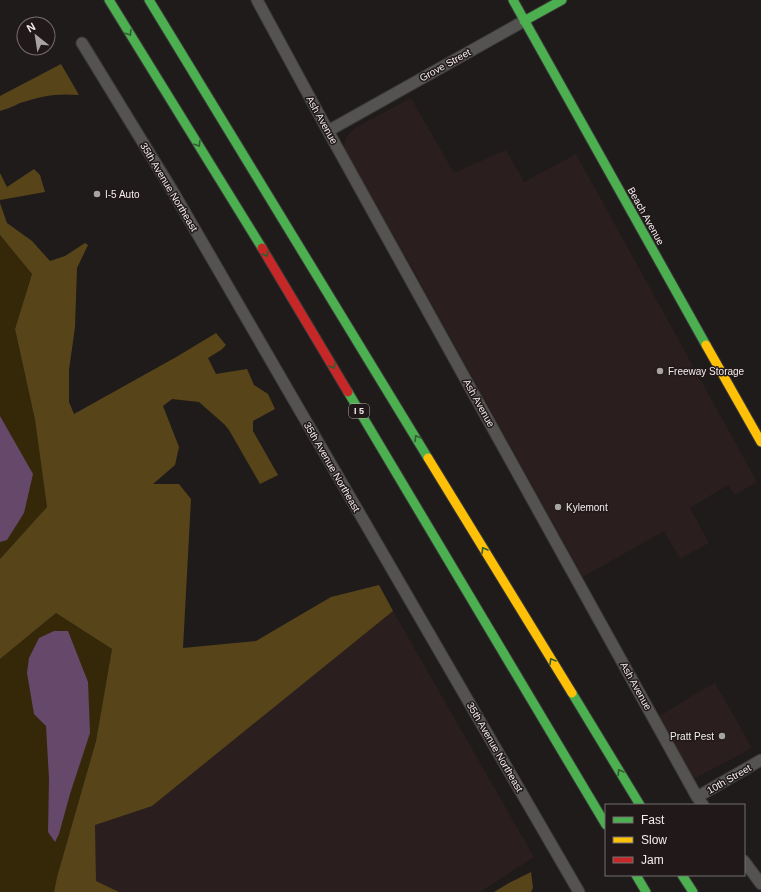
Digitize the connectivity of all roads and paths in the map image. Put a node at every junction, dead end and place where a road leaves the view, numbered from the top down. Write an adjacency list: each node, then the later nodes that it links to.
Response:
1 (109, 0): 13 (main road, I 5, one-way to 13)
2 (149, 0): 12 (main road, one-way to 2)
3 (256, 0): 8 (street, Ash Avenue)
4 (513, 0): 6 (main road, Beach Avenue)
5 (562, 0): 6 (main road, Grove Street)
6 (524, 21): 8 (street, Grove Street); 9 (main road, Beach Avenue)
7 (82, 44): 18 (street, 35th Avenue Northeast)
8 (328, 131): 11 (street, Ash Avenue)
9 (761, 442)
10 (761, 760): 11 (street, 10th Street)
11 (700, 801)
12 (639, 804)
13 (605, 822)
14 (745, 862): 17 (street)
15 (637, 876): 19 (main road)
16 (683, 876): 20 (main road)
17 (761, 884)
18 (579, 892)
19 (646, 892)
20 (693, 892)

